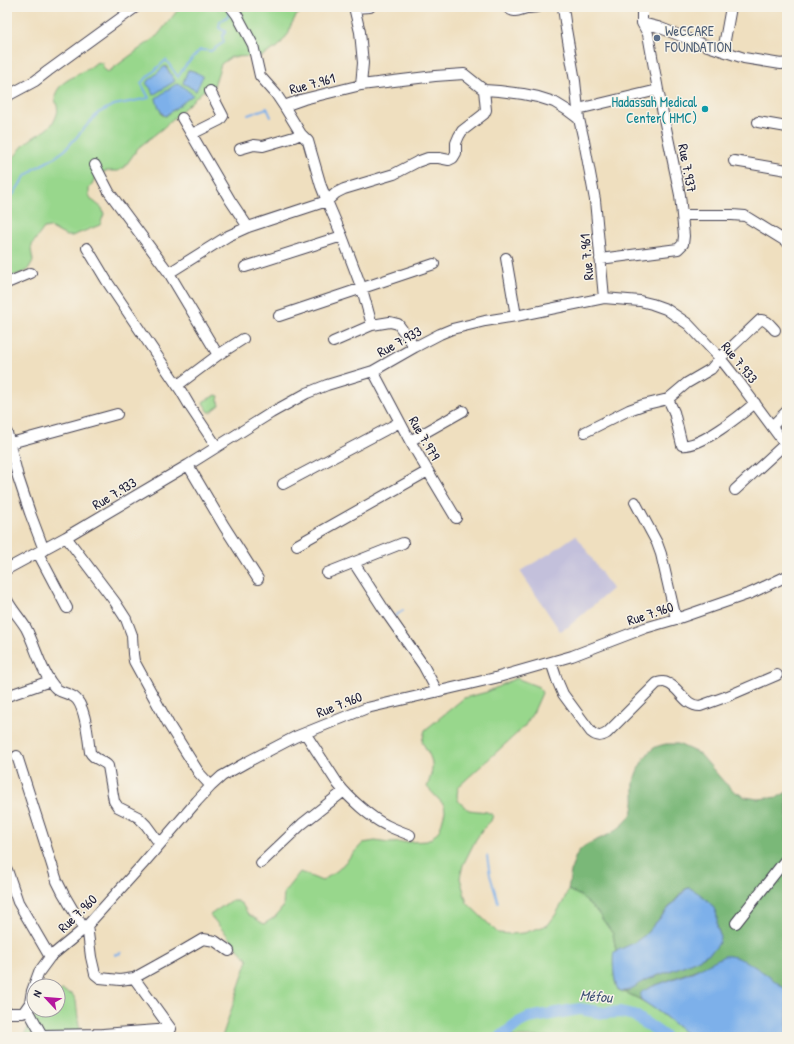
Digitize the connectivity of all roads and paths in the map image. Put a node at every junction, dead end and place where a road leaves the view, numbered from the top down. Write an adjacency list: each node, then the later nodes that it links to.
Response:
1 (136, 7): 17 (street)
2 (231, 7): 18 (street)
3 (370, 7): 9 (street)
4 (507, 7): 5 (street)
5 (538, 7)
6 (563, 7): 19 (street, Rue 7.961)
7 (642, 7): 10 (street)
8 (731, 7): 11 (street)
9 (354, 8): 13 (street)
10 (642, 23): 11 (street); 15 (street, Rue 7.937)
11 (723, 51): 12 (street)
12 (787, 63)
13 (361, 85): 14 (street, Rue 7.961); 18 (street, Rue 7.961)
14 (484, 90): 21 (street); 30 (street)
15 (658, 90): 19 (street); 31 (street, Rue 7.937)
16 (210, 91): 24 (street)
17 (7, 96)
18 (284, 106): 25 (street, Rue 7.961)
19 (578, 109): 21 (street, Rue 7.961)
20 (182, 118): 24 (street)
21 (579, 119): 37 (street, Rue 7.961)
22 (758, 122): 23 (street)
23 (787, 127)
24 (192, 134): 32 (street)
25 (301, 134): 26 (street); 30 (street, Rue 7.961)
26 (240, 149)
27 (734, 161): 29 (street)
28 (95, 165): 41 (street)
29 (787, 170)
30 (327, 201): 32 (street); 33 (street, Rue 7.961)
31 (682, 215): 34 (street); 37 (street, Rue 7.937)
32 (248, 227): 41 (street)
33 (342, 236): 39 (street); 43 (street, Rue 7.961)
34 (787, 242)
35 (87, 248): 55 (street)
36 (506, 258): 46 (street)
37 (600, 259): 44 (street, Rue 7.961)
38 (434, 264): 43 (street)
39 (245, 267)
40 (31, 273): 42 (street)
41 (169, 273): 52 (street)
42 (7, 282)
43 (362, 289): 45 (street); 47 (street, Rue 7.961)
44 (604, 298): 46 (street, Rue 7.933); 53 (street, Rue 7.933)
45 (279, 316)
46 (516, 316): 51 (street, Rue 7.933)
47 (372, 325): 50 (street); 51 (street)
48 (775, 330): 53 (street)
49 (243, 339): 52 (street)
50 (333, 342)
51 (415, 347): 54 (street, Rue 7.933)
52 (218, 355): 55 (street)
53 (720, 358): 56 (street); 57 (street, Rue 7.933)
54 (374, 371): 61 (street, Rue 7.979); 67 (street, Rue 7.933)
55 (178, 385): 67 (street)
56 (668, 399): 57 (street); 63 (street)
57 (755, 403): 62 (street, Rue 7.933)
58 (463, 411): 65 (street)
59 (787, 411): 62 (street)
60 (117, 414): 64 (street)
61 (400, 422): 65 (street, Rue 7.979); 70 (street)
62 (772, 426): 66 (street, Rue 7.933)
63 (585, 432)
64 (8, 440): 77 (street)
65 (410, 441): 69 (street, Rue 7.979)
66 (786, 446): 71 (street)
67 (217, 447): 68 (street, Rue 7.933)
68 (188, 465): 74 (street, Rue 7.933); 82 (street)
69 (428, 471): 73 (street, Rue 7.979); 76 (street)
70 (283, 484)
71 (735, 490)
72 (635, 502): 85 (street)
73 (456, 518)
74 (66, 537): 77 (street, Rue 7.933); 93 (street)
75 (403, 543): 78 (street)
76 (297, 545)
77 (41, 551): 79 (street, Rue 7.933); 84 (street)
78 (354, 563): 80 (street); 89 (street)
79 (7, 569)
80 (327, 573)
81 (787, 576): 85 (street, Rue 7.960)
82 (258, 579)
83 (7, 600): 88 (street)
84 (67, 608)
85 (676, 619): 86 (street, Rue 7.960)
86 (551, 662): 87 (street); 89 (street, Rue 7.960)
87 (777, 675)
88 (50, 681): 90 (street); 96 (street)
89 (437, 691): 91 (street, Rue 7.960)
90 (7, 696)
91 (305, 733): 93 (street, Rue 7.960); 94 (street)
92 (17, 756): 101 (street)
93 (211, 786): 96 (street, Rue 7.960)
94 (344, 792): 95 (street); 98 (street)
95 (410, 835)
96 (160, 844): 101 (street, Rue 7.960)
97 (787, 858): 100 (street)
98 (261, 863)
99 (7, 870): 103 (street)
100 (736, 923)
101 (86, 927): 103 (street, Rue 7.960); 105 (street)
102 (229, 951): 105 (street)
103 (50, 958): 104 (street, Rue 7.960)
104 (37, 978)
105 (134, 978): 109 (street)
106 (26, 1010): 107 (street)
107 (7, 1013)
108 (32, 1018): 110 (street)
109 (132, 1034): 110 (street)
110 (42, 1036)

